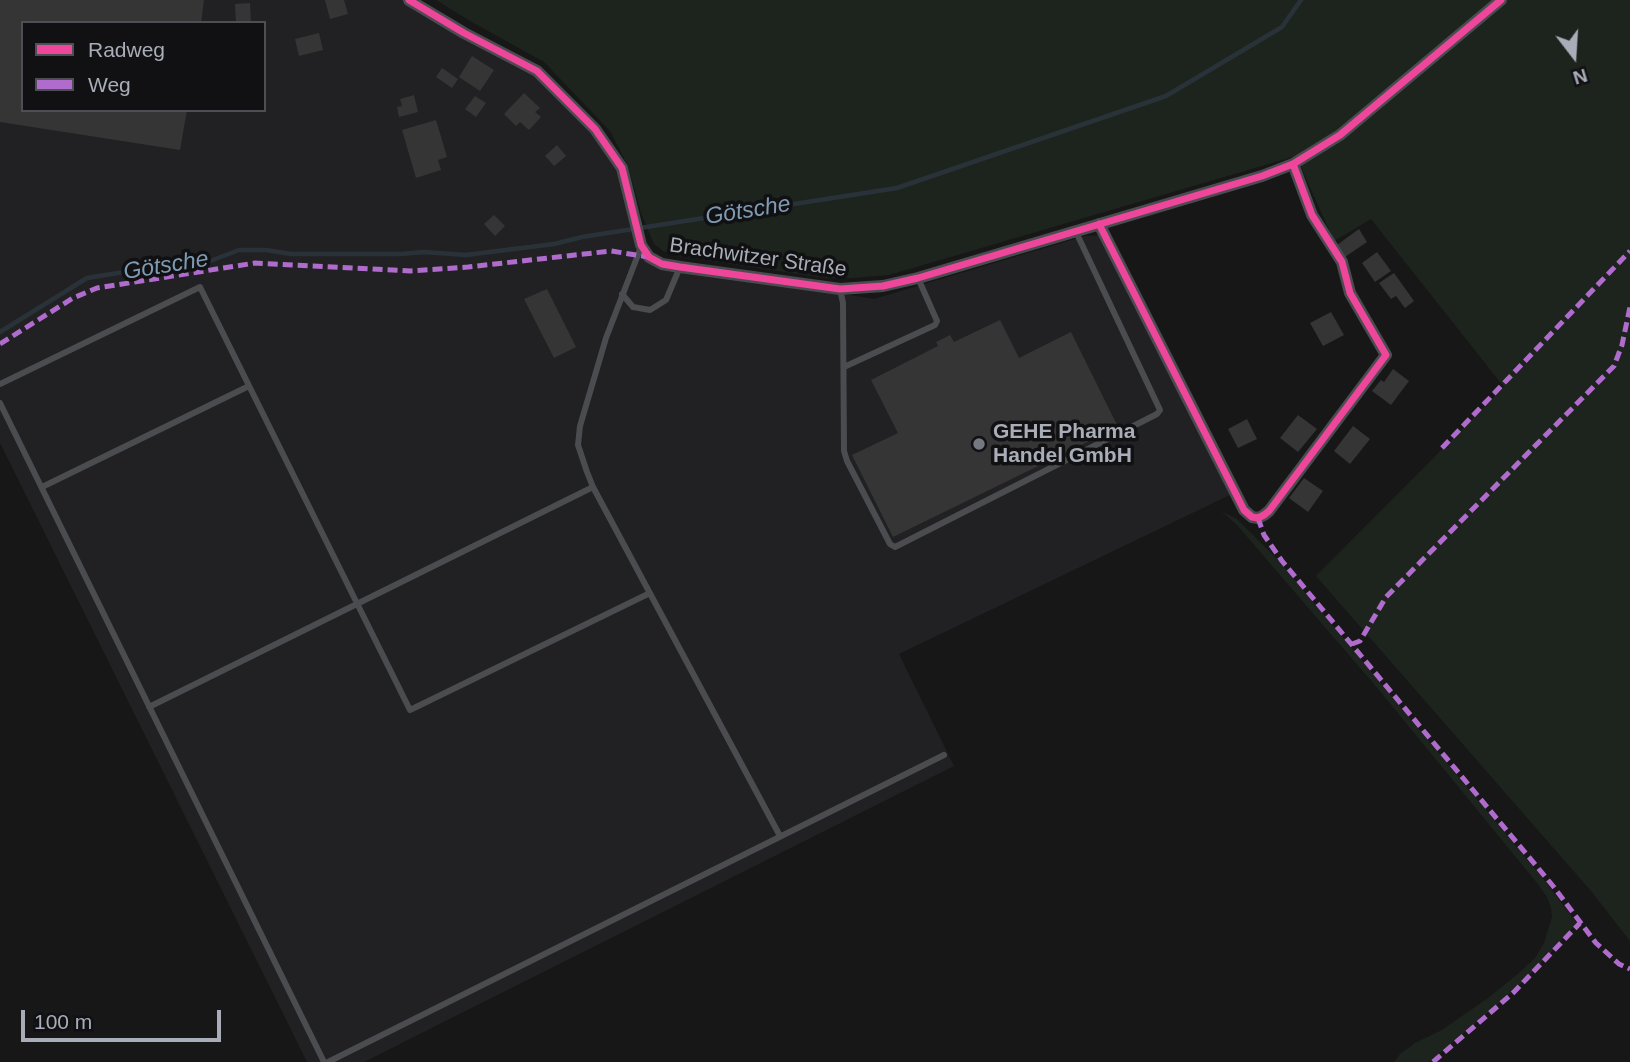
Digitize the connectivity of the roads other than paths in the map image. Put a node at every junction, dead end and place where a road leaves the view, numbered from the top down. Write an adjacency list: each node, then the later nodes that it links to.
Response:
1 (409, 0): 6 (street, Brachwitzer Straße)
2 (1501, 0): 3 (street, Brachwitzer Straße)
3 (1293, 164): 4 (street, Brachwitzer Straße); 4 (street)
4 (1099, 225): 5 (street, Brachwitzer Straße)
5 (1076, 231): 8 (street, Brachwitzer Straße); 11 (lane)
6 (641, 245): 7 (street, Brachwitzer Straße); 10 (lane)
7 (680, 267): 9 (street, Brachwitzer Straße); 10 (lane)
8 (918, 278): 9 (street, Brachwitzer Straße); 11 (lane)
9 (841, 289): 11 (lane)
10 (621, 294): 16 (lane)
11 (844, 368)
12 (0, 384): 13 (lane)
13 (249, 386): 15 (lane); 18 (lane)
14 (0, 402): 15 (lane)
15 (41, 487): 19 (lane)
16 (593, 487): 17 (lane); 18 (lane)
17 (650, 593): 18 (lane); 21 (lane)
18 (357, 604): 19 (lane)
19 (149, 707): 22 (lane)
20 (944, 755): 21 (lane)
21 (780, 836): 22 (lane)
22 (326, 1062)

